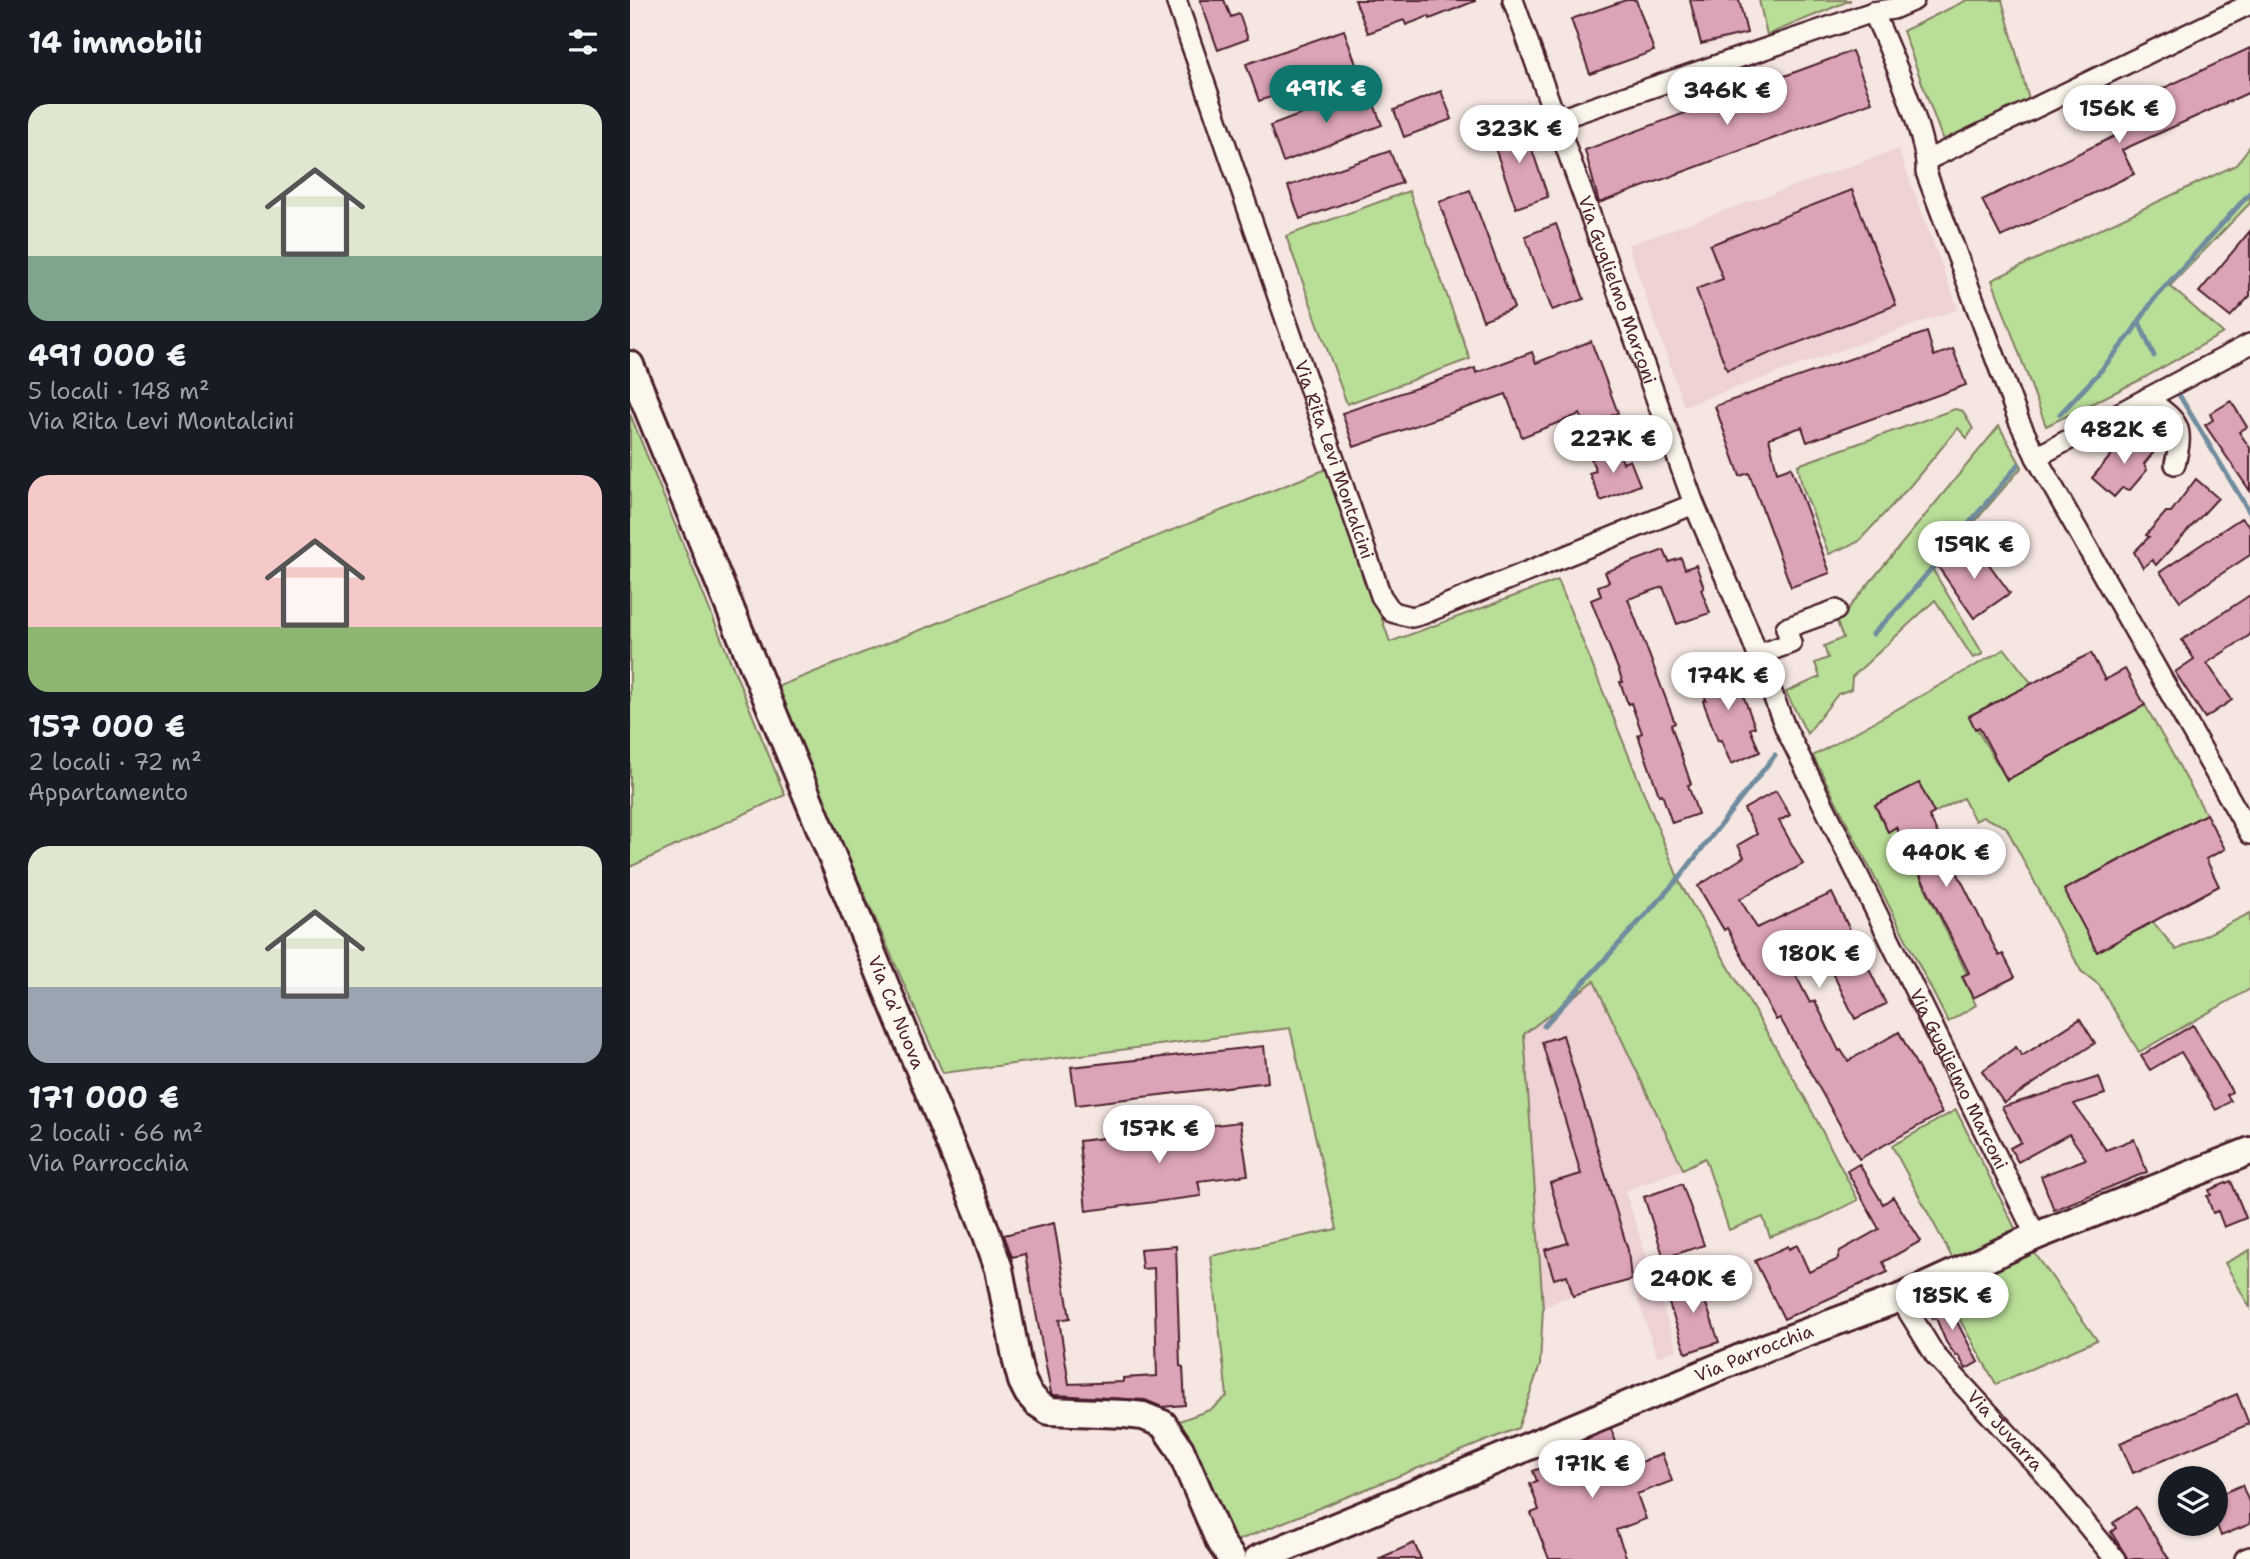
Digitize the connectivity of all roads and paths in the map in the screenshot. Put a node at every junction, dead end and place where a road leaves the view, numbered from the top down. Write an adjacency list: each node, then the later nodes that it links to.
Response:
1 (1176, 0): 13 (street, Via Rita Levi Montalcini)
2 (1513, 0): 6 (street, Via Guglielmo Marconi)
3 (1913, 0): 5 (street)
4 (2250, 5): 7 (street)
5 (1873, 12): 6 (street); 7 (street)
6 (1556, 120): 13 (street, Via Guglielmo Marconi)
7 (1927, 160): 11 (street)
8 (2249, 349): 10 (street)
9 (630, 365): 21 (street, Via Ca' Nuova)
10 (2147, 398): 11 (street); 12 (street)
11 (2036, 457): 16 (street)
12 (2175, 464)
13 (1693, 505): 15 (street, Via Guglielmo Marconi)
14 (1836, 610): 15 (street)
15 (1758, 655): 18 (street, Via Guglielmo Marconi)
16 (2250, 834)
17 (2250, 1151): 18 (street, Via Parrocchia)
18 (2036, 1236): 19 (street, Via Parrocchia)
19 (1900, 1298): 22 (street, Via Parrocchia); 23 (street, Via Juvarra)
20 (2250, 1557): 24 (street)
21 (1232, 1559)
22 (1258, 1559)
23 (2115, 1559)
24 (2245, 1559)

